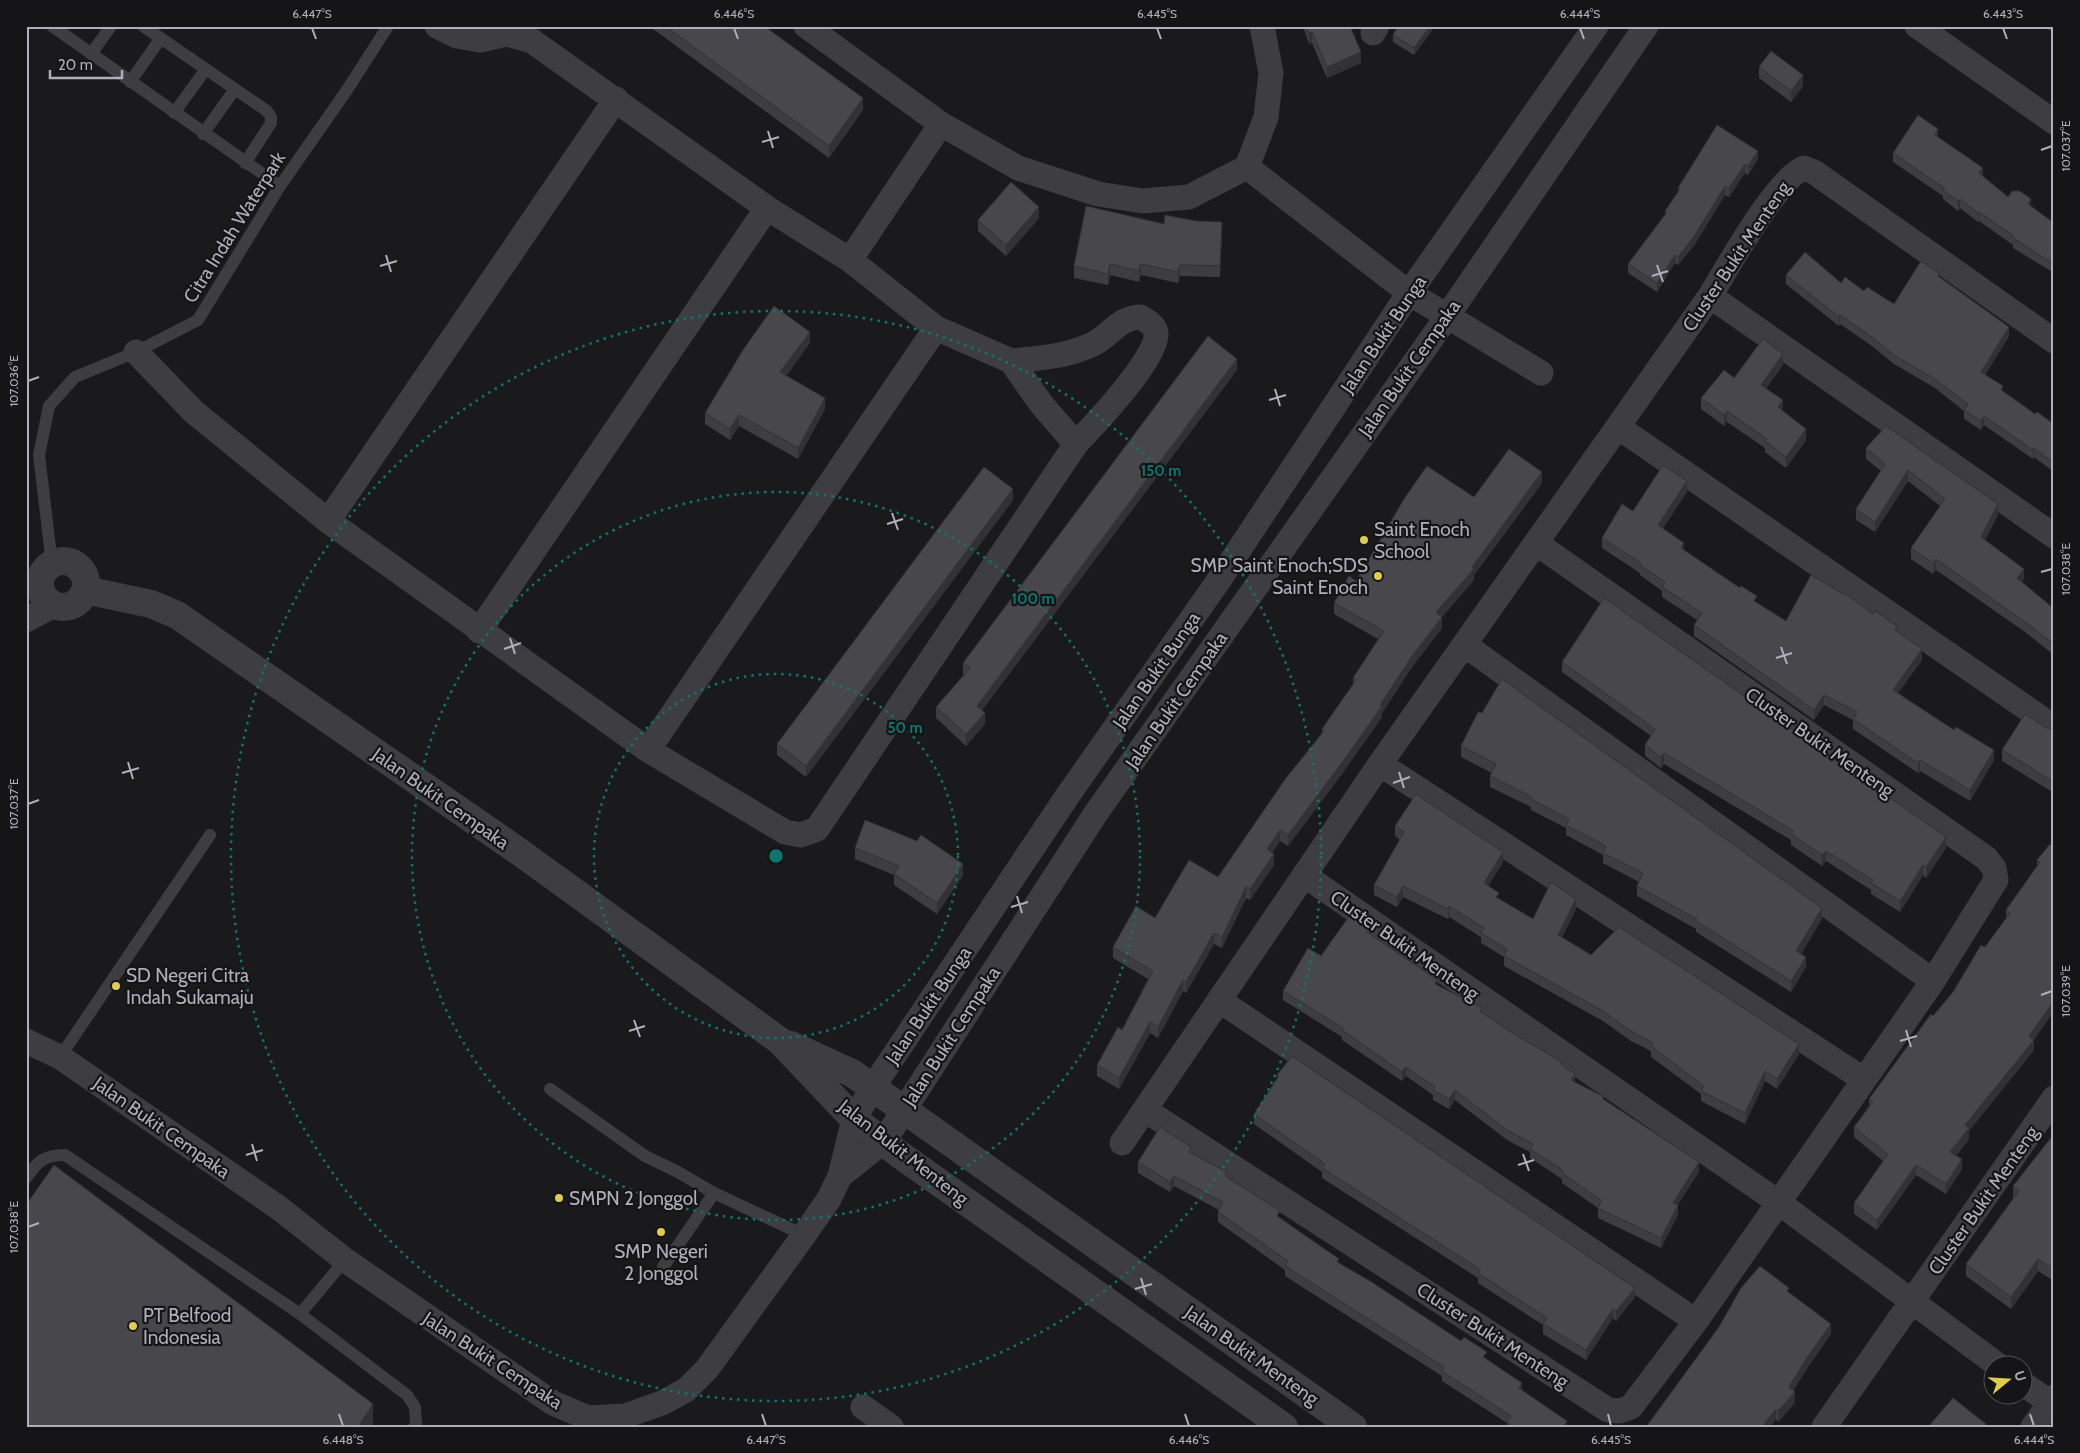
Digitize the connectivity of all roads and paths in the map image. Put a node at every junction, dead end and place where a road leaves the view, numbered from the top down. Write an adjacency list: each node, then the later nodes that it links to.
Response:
1 (52, 26): 12 (lane)
2 (110, 26): 12 (lane)
3 (143, 26): 11 (lane)
4 (388, 26): 23 (lane, Citra Indah Waterpark)
5 (437, 26): 16 (street)
6 (806, 26): 19 (street)
7 (1262, 26): 22 (street)
8 (1596, 26): 26 (street, Jalan Bukit Bunga)
9 (1646, 26): 28 (street, Jalan Bukit Cempaka)
10 (1917, 26): 18 (street)
11 (161, 38): 13 (lane); 14 (lane)
12 (91, 54): 14 (lane)
13 (206, 69): 15 (lane); 17 (lane)
14 (130, 82): 17 (lane)
15 (235, 89): 20 (lane); 21 (lane)
16 (616, 99): 24 (street); 36 (street)
17 (174, 113): 20 (lane)
18 (2054, 122)
19 (941, 124): 22 (street); 25 (street)
20 (203, 134): 21 (lane)
21 (245, 163): 23 (lane)
22 (1247, 167): 26 (street)
23 (280, 186): 31 (lane, Citra Indah Waterpark)
24 (766, 208): 25 (street); 45 (street)
25 (850, 260): 29 (street)
26 (1409, 293): 28 (street); 40 (street, Jalan Bukit Bunga)
27 (1710, 296): 30 (street, Cluster Bukit Menteng); 34 (street, Cluster Bukit Menteng); 37 (street)
28 (1446, 316): 33 (street); 42 (street, Jalan Bukit Cempaka)
29 (936, 328): 32 (street); 48 (street)
30 (2054, 341)
31 (136, 352): 36 (street); 39 (lane, Citra Indah Waterpark)
32 (1011, 361): 35 (street); 35 (street)
33 (1541, 373)
34 (1618, 427): 38 (street, Cluster Bukit Menteng); 47 (street)
35 (1076, 444): 48 (street)
36 (328, 521): 45 (street)
37 (2054, 536)
38 (1536, 544): 46 (street, Cluster Bukit Menteng); 54 (street, Cluster Bukit Menteng)
39 (52, 564): 41 (street); 43 (street)
40 (1219, 580): 42 (street); 50 (street, Jalan Bukit Bunga)
41 (85, 590): 43 (street); 57 (street, Jalan Bukit Cempaka)
42 (1247, 598): 51 (street, Jalan Bukit Cempaka)
43 (50, 602): 44 (street)
44 (26, 620)
45 (479, 631): 48 (street)
46 (1465, 645): 49 (street, Cluster Bukit Menteng); 54 (street)
47 (2054, 727)
48 (648, 750)
49 (1380, 764): 53 (street, Cluster Bukit Menteng); 59 (street)
50 (1068, 795): 51 (street); 60 (street, Jalan Bukit Bunga)
51 (1096, 813): 63 (street, Jalan Bukit Cempaka)
52 (210, 835): 58 (lane)
53 (1304, 875): 55 (street, Cluster Bukit Menteng); 71 (street, Cluster Bukit Menteng)
54 (1933, 981): 59 (street, Cluster Bukit Menteng)
55 (1219, 1000): 64 (street, Cluster Bukit Menteng); 77 (street)
56 (26, 1041): 58 (street, Jalan Bukit Cempaka)
57 (780, 1041): 60 (street, Jalan Bukit Menteng); 65 (street, Jalan Bukit Menteng)
58 (60, 1057): 73 (street, Jalan Bukit Cempaka)
59 (1863, 1078): 71 (street, Cluster Bukit Menteng)
60 (873, 1087): 63 (street, Jalan Bukit Menteng); 65 (street, Jalan Bukit Bunga)
61 (550, 1089): 70 (lane)
62 (2054, 1098): 75 (street, Cluster Bukit Menteng)
63 (903, 1110): 66 (street, Jalan Bukit Cempaka); 85 (street, Jalan Bukit Menteng)
64 (1145, 1110): 67 (street, Cluster Bukit Menteng); 77 (street, Cluster Bukit Menteng)
65 (854, 1119): 66 (street, Jalan Bukit Menteng); 68 (street, Jalan Bukit Bunga)
66 (884, 1141): 68 (street, Jalan Bukit Cempaka); 84 (street, Jalan Bukit Menteng)
67 (1122, 1143)
68 (840, 1176): 72 (street, Jalan Bukit Cempaka)
69 (26, 1178): 76 (lane)
70 (714, 1193): 72 (lane); 74 (lane)
71 (1778, 1202): 75 (street, Cluster Bukit Menteng); 77 (street, Cluster Bukit Menteng)
72 (804, 1235): 73 (street, Jalan Bukit Cempaka)
73 (345, 1260): 76 (lane)
74 (663, 1267)
75 (1911, 1302): 78 (street, Cluster Bukit Menteng); 86 (street, Cluster Bukit Menteng)
76 (300, 1314): 82 (lane)
77 (1696, 1320)
78 (1985, 1356)
79 (2032, 1389): 80 (street)
80 (2052, 1402): 87 (street)
81 (863, 1407): 83 (street)
82 (414, 1427)
83 (891, 1427)
84 (1284, 1427)
85 (1353, 1427)
86 (1824, 1427)
87 (2033, 1427)

